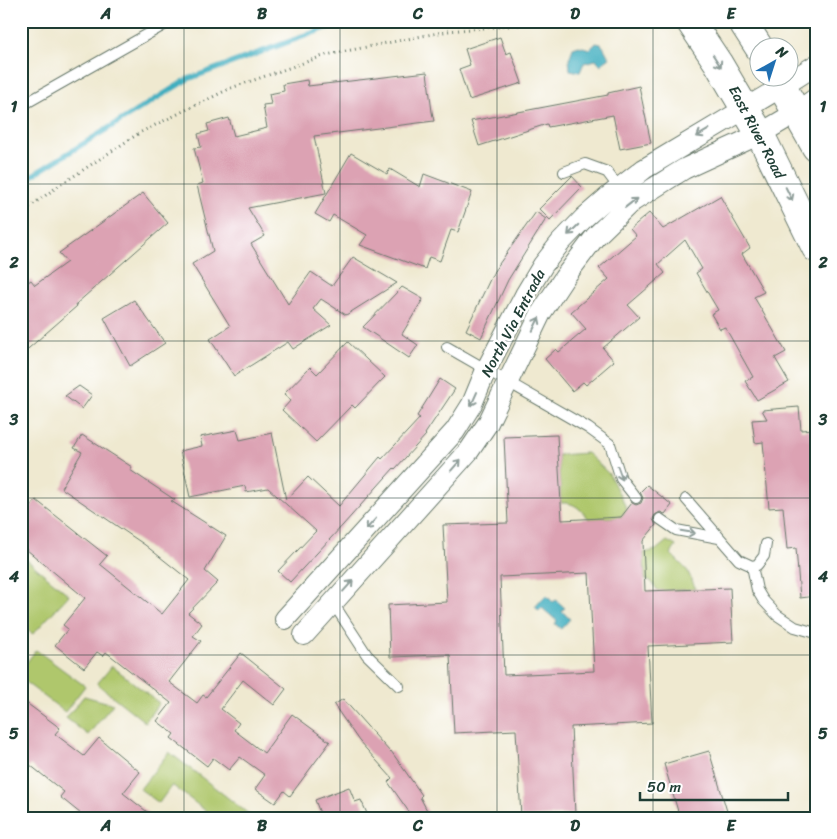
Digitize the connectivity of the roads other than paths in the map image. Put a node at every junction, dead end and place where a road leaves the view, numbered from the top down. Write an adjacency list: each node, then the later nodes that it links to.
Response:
1 (171, 21): 10 (lane)
2 (690, 21): 11 (main road, East River Road, one-way to 11)
3 (742, 21): 4 (main road)
4 (753, 38)
5 (816, 65): 6 (street, North Via Entrada)
6 (800, 73)
7 (772, 88): 11 (street, North Via Entrada)
8 (787, 88): 9 (main road)
9 (806, 105): 12 (street, North Via Entrada); 13 (main road)
10 (21, 106)
11 (745, 108): 12 (main road, East River Road); 15 (street, North Via Entrada, one-way to 15)
12 (760, 134): 16 (main road, East River Road, one-way to 16); 19 (street, North Via Entrada, one-way to 12)
13 (816, 147)
14 (564, 172): 15 (lane)
15 (619, 188): 18 (street, North Via Entrada, one-way to 18)
16 (816, 248)
17 (447, 347): 18 (lane)
18 (486, 370): 19 (lane); 27 (street, North Via Entrada, one-way to 27)
19 (508, 382): 20 (lane, one-way to 20); 26 (street, North Via Entrada, one-way to 19)
20 (636, 498)
21 (686, 499): 23 (lane)
22 (660, 520): 23 (lane, one-way to 23)
23 (718, 538): 25 (lane)
24 (766, 544): 25 (lane)
25 (752, 566): 28 (lane)
26 (333, 603): 29 (street, North Via Entrada); 30 (lane)
27 (285, 619)
28 (816, 633)
29 (304, 635)
30 (399, 686)

